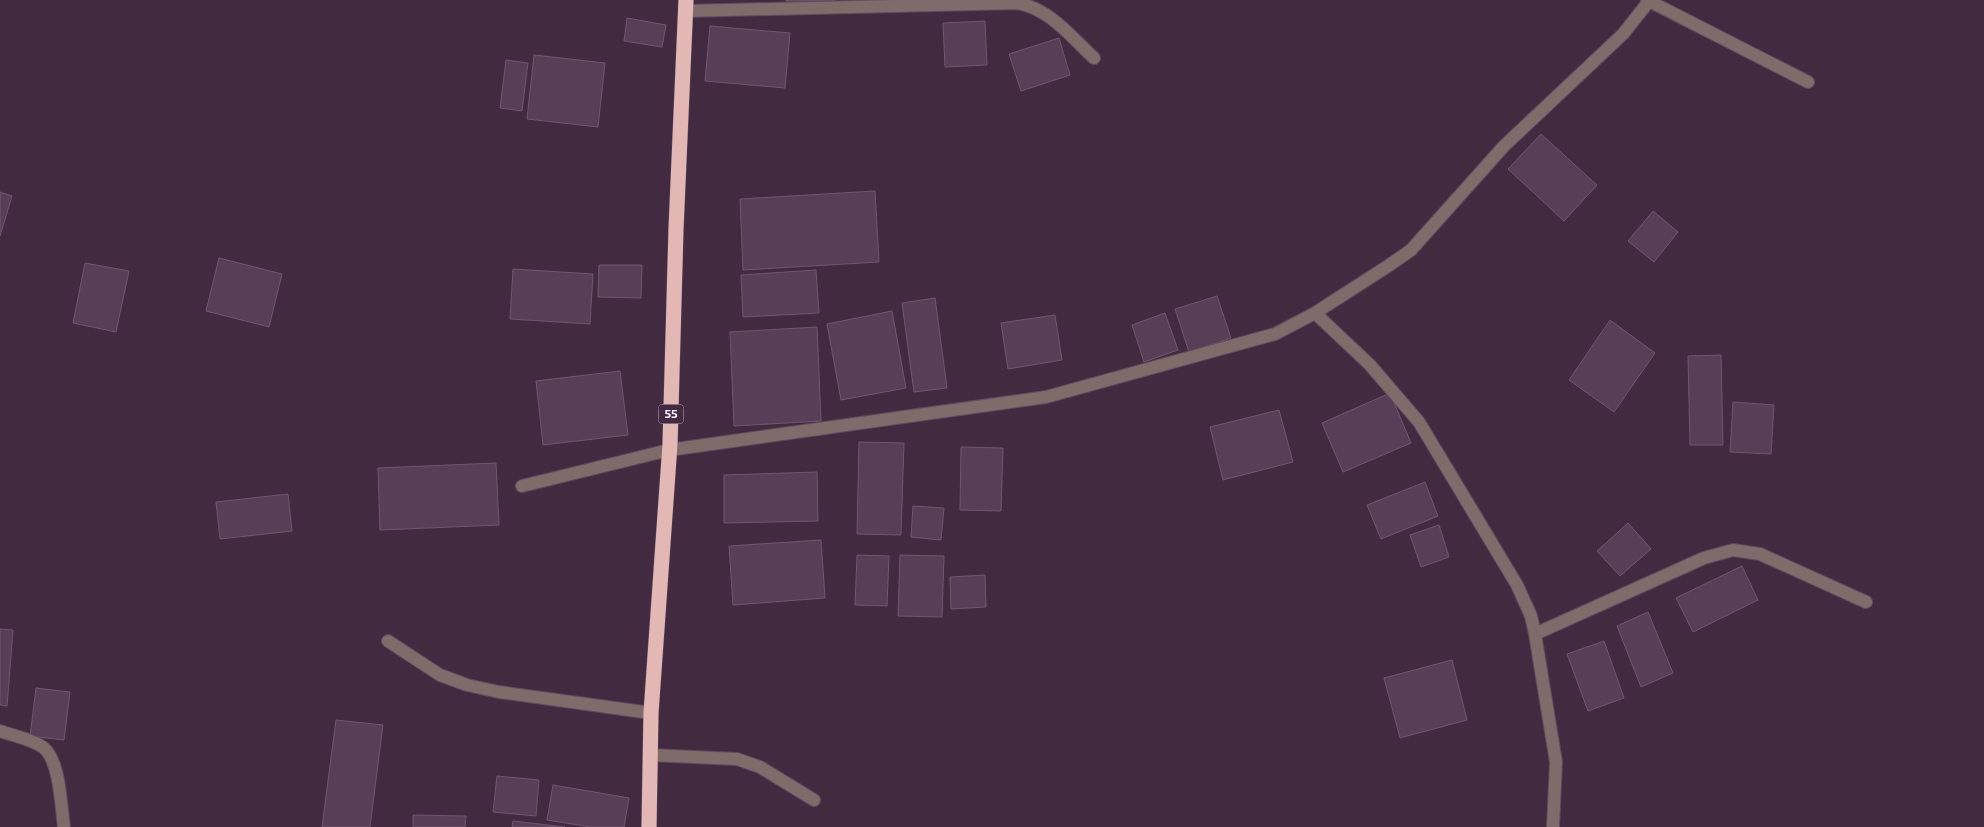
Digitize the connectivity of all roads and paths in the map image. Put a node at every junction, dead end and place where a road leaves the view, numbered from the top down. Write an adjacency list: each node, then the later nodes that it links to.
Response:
1 (1649, 0): 4 (street); 5 (street)
2 (686, 5): 3 (street); 6 (highway, 55)
3 (1094, 58)
4 (1808, 82)
5 (1315, 313): 6 (street); 9 (street)
6 (669, 450): 7 (street); 11 (highway, 55)
7 (522, 486)
8 (1866, 602): 9 (street)
9 (1535, 634): 17 (street)
10 (388, 641): 11 (street)
11 (651, 713): 13 (highway, 55)
12 (0, 731): 15 (street)
13 (650, 755): 14 (street); 16 (highway, 55)
14 (814, 800)
15 (64, 827)
16 (649, 827)
17 (1553, 827)

